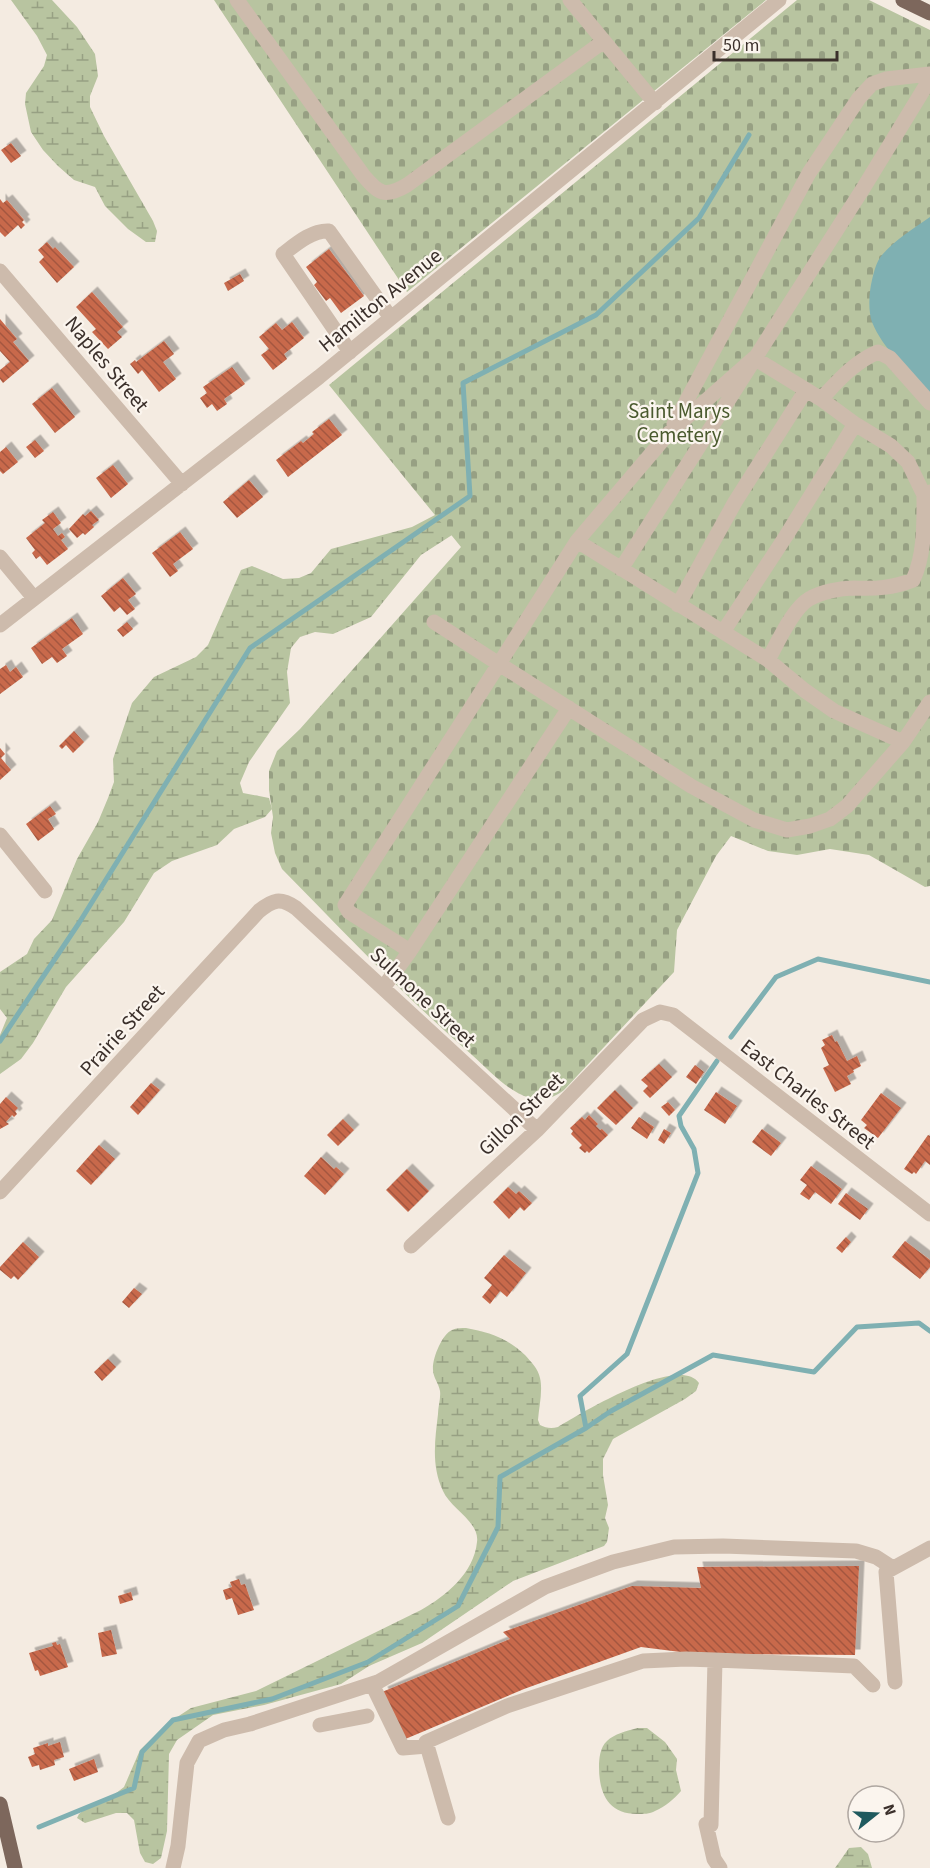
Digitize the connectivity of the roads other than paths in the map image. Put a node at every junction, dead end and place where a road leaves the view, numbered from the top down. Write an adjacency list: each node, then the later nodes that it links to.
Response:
1 (237, 0): 6 (street)
2 (570, 0): 6 (street)
3 (779, 0): 9 (street, Hamilton Avenue)
4 (903, 0): 5 (main road)
5 (930, 13)
6 (604, 41): 9 (street)
7 (930, 74): 18 (street)
8 (930, 79): 13 (street)
9 (655, 103): 11 (street, Hamilton Avenue)
10 (0, 271): 19 (street, Naples Street)
11 (390, 318): 12 (street, Hamilton Avenue); 12 (street)
12 (350, 352): 19 (street, Hamilton Avenue)
13 (754, 358): 14 (street); 18 (street); 23 (street)
14 (806, 390): 15 (street); 25 (street)
15 (821, 399): 16 (street); 17 (street)
16 (930, 403)
17 (855, 424): 20 (street); 28 (street)
18 (668, 434): 21 (street)
19 (182, 484): 24 (street, Hamilton Avenue)
20 (927, 493): 29 (street)
21 (577, 541): 23 (street); 30 (street)
22 (0, 557): 24 (street)
23 (621, 569): 25 (street)
24 (34, 598): 27 (street, Hamilton Avenue)
25 (678, 605): 28 (street)
26 (434, 622): 30 (street)
27 (0, 625)
28 (723, 632): 29 (street)
29 (768, 660): 33 (street)
30 (499, 664): 32 (street); 37 (street)
31 (930, 702): 33 (street)
32 (568, 708): 33 (street); 37 (street)
33 (903, 742)
34 (0, 835): 35 (street)
35 (45, 891)
36 (278, 901): 38 (street, Sulmone Street); 41 (street, Prairie Street)
37 (410, 951): 38 (street)
38 (383, 988): 40 (street, Sulmone Street)
39 (658, 1012): 40 (street, Gillon Street); 42 (street, East Charles Street)
40 (537, 1130): 43 (street, Gillon Street)
41 (0, 1192)
42 (930, 1214)
43 (411, 1246)
44 (930, 1548): 45 (street)
45 (893, 1568): 47 (street); 48 (street)
46 (715, 1660): 49 (street); 52 (street); 57 (street)
47 (895, 1682)
48 (372, 1684): 52 (street); 56 (street)
49 (873, 1685)
50 (367, 1716): 51 (street)
51 (320, 1725)
52 (427, 1746): 54 (street)
53 (0, 1804): 55 (main road)
54 (448, 1818)
55 (15, 1868)
56 (173, 1868)
57 (720, 1868)

